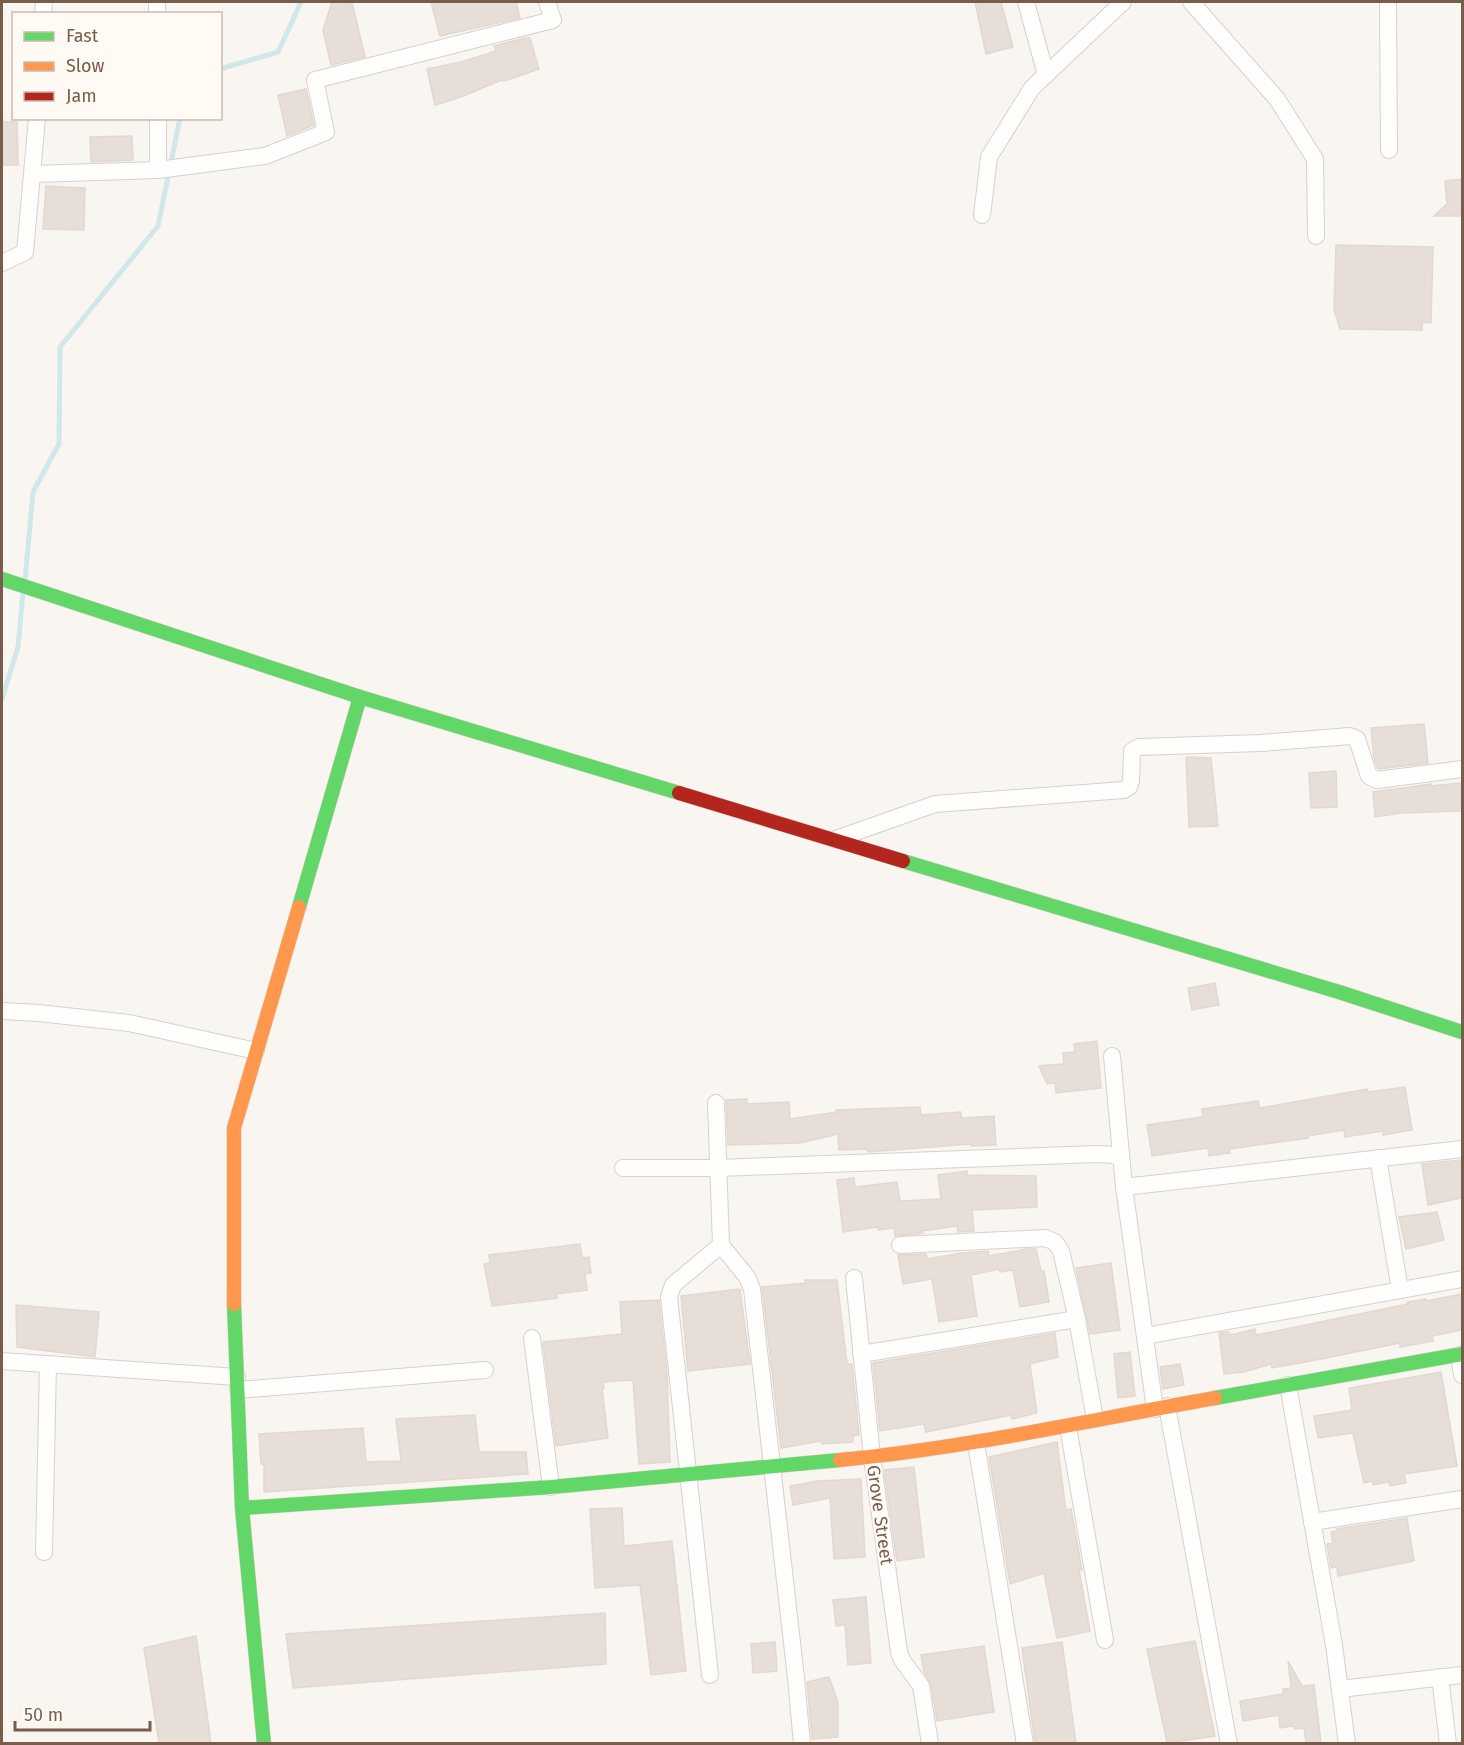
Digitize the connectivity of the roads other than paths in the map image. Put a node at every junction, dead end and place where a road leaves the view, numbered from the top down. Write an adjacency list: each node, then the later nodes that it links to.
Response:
1 (547, 2): 10 (street)
2 (1026, 2): 6 (street)
3 (1123, 2): 6 (street)
4 (1191, 2): 13 (street)
5 (1388, 2): 9 (street)
6 (1046, 75): 12 (street)
7 (37, 120): 11 (street)
8 (158, 120): 10 (street)
9 (1389, 150)
10 (158, 171): 11 (street)
11 (34, 174): 14 (street)
12 (982, 215)
13 (1316, 236)
14 (2, 263)
15 (2, 579): 16 (street)
16 (360, 697): 18 (street); 21 (street)
17 (1462, 769): 18 (street)
18 (836, 839): 20 (street)
19 (2, 1011): 21 (street)
20 (1462, 1032)
21 (256, 1051): 44 (street)
22 (1112, 1056): 26 (street)
23 (716, 1103): 28 (street)
24 (1462, 1149): 25 (street)
25 (1378, 1158): 29 (street); 34 (street)
26 (1121, 1159): 28 (street); 29 (street)
27 (623, 1168): 28 (street)
28 (718, 1168): 30 (street)
29 (1124, 1187): 36 (street)
30 (721, 1245): 51 (street); 52 (street)
31 (900, 1245): 35 (street)
32 (854, 1278): 38 (street, Grove Street)
33 (1462, 1278): 34 (street)
34 (1400, 1290): 36 (street)
35 (1077, 1319): 38 (street); 47 (street)
36 (1145, 1336): 46 (street)
37 (532, 1338): 53 (street)
38 (861, 1354): 50 (street, Grove Street)
39 (1461, 1355): 43 (street); 45 (street)
40 (2, 1361): 41 (street)
41 (48, 1365): 44 (street); 57 (street)
42 (485, 1370): 44 (street)
43 (1462, 1375)
44 (237, 1383): 55 (street)
45 (1288, 1385): 46 (street); 56 (street)
46 (1161, 1407): 47 (street); 67 (street)
47 (1095, 1419): 48 (street)
48 (1068, 1426): 49 (street); 58 (street)
49 (976, 1443): 50 (street); 66 (street)
50 (872, 1457): 51 (street); 65 (street, Grove Street)
51 (772, 1466): 52 (street); 64 (street)
52 (687, 1473): 53 (street); 60 (street)
53 (550, 1487): 55 (street)
54 (1462, 1499): 56 (street)
55 (242, 1508): 63 (street)
56 (1311, 1522): 62 (street)
57 (44, 1552)
58 (1105, 1640)
59 (1462, 1674): 61 (street)
60 (710, 1675)
61 (1440, 1677): 62 (street); 69 (street)
62 (1340, 1689): 68 (street)
63 (264, 1743)
64 (802, 1743)
65 (930, 1743)
66 (1025, 1743)
67 (1229, 1743)
68 (1347, 1743)
69 (1448, 1743)

